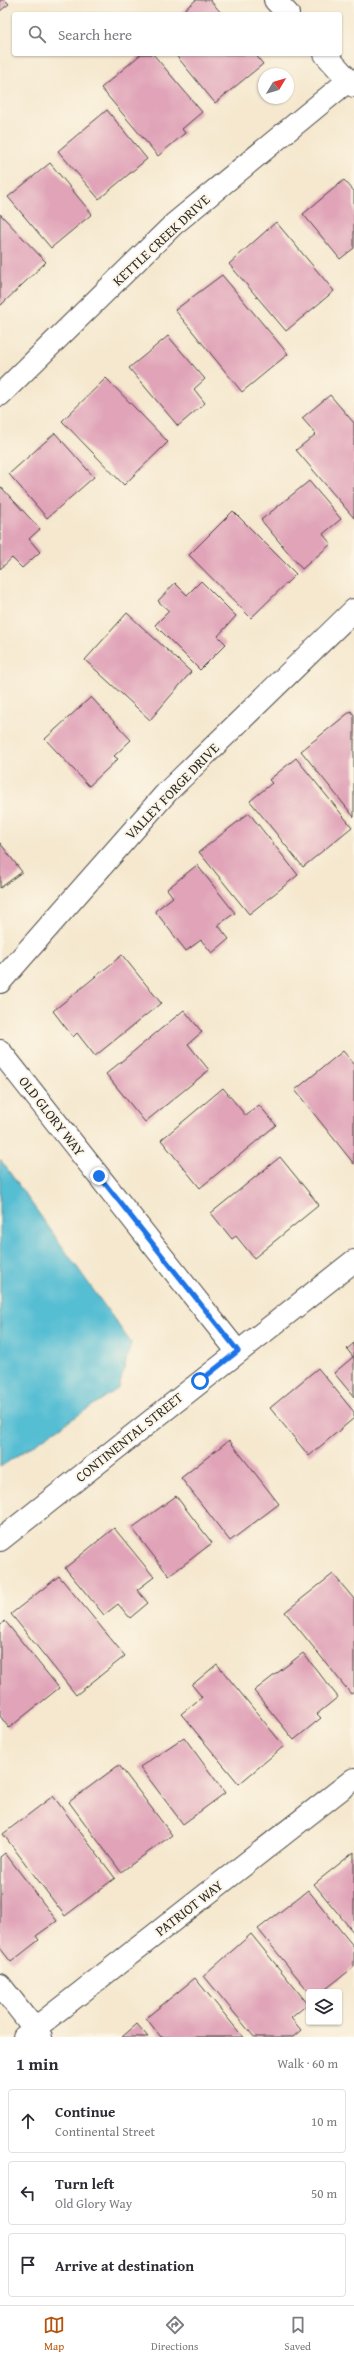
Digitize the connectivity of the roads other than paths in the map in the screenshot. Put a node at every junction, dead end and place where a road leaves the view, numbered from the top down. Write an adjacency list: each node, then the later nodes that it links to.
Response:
1 (275, 0): 2 (street)
2 (286, 12)
3 (327, 56): 4 (street)
4 (351, 83): 5 (street, KETTLE CREEK DRIVE)
5 (0, 395)
6 (354, 610): 7 (street, VALLEY FORGE DRIVE)
7 (0, 982)
8 (0, 1051): 10 (street, OLD GLORY WAY)
9 (354, 1261): 10 (street, CONTINENTAL STREET)
10 (238, 1351): 11 (street, CONTINENTAL STREET)
11 (0, 1540)
12 (354, 1779): 14 (street, PATRIOT WAY)
13 (0, 1985): 14 (street)
14 (33, 2034)

